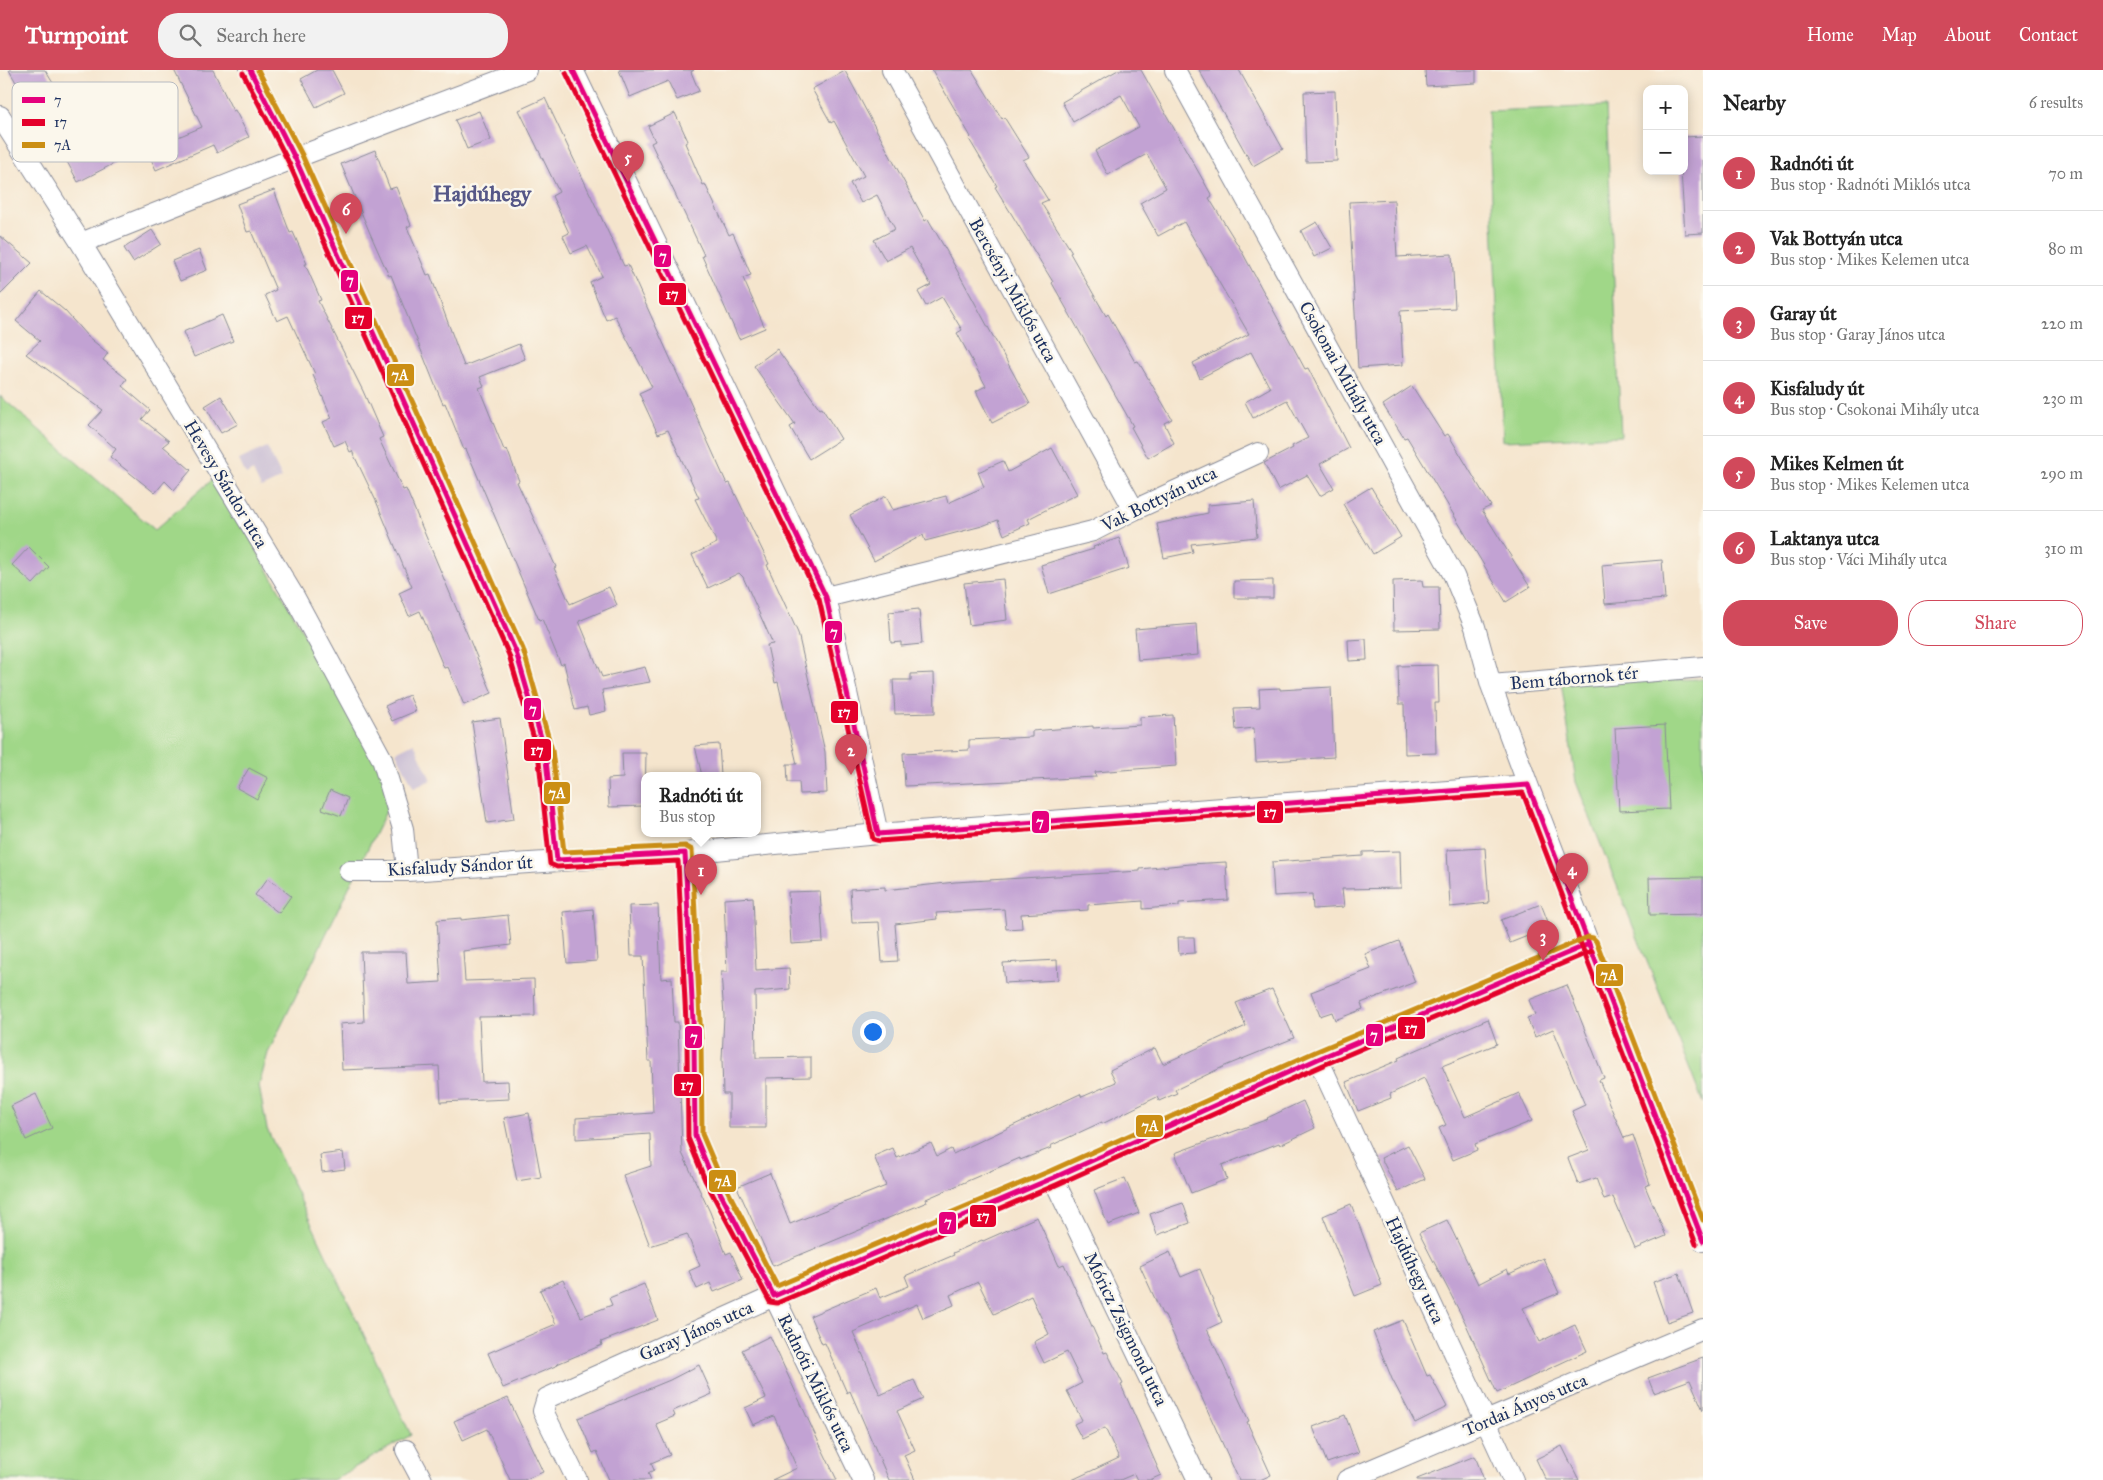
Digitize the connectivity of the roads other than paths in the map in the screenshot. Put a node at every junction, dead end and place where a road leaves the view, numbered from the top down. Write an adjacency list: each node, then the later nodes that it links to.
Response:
1 (250, 70): 8 (street)
2 (527, 70): 8 (street)
3 (572, 70): 13 (street)
4 (892, 70): 12 (street, Bercsényi Miklós utca)
5 (1176, 70): 15 (street, Csokonai Mihály utca)
6 (0, 116): 7 (street, Hevesy Sándor utca)
7 (12, 135)
8 (295, 158): 10 (street); 19 (street)
9 (29, 162): 10 (street, Hevesy Sándor utca)
10 (82, 244): 21 (street, Hevesy Sándor utca)
11 (1258, 453): 12 (street, Vak Bottyán utca)
12 (1134, 510): 13 (street, Vak Bottyán utca)
13 (826, 597): 17 (street)
14 (1703, 667): 15 (street, Bem tábornok tér)
15 (1491, 685): 16 (street, Bem tábornok tér)
16 (1528, 785): 17 (street, Kisfaludy Sándor út); 22 (street)
17 (878, 834): 18 (street, Kisfaludy Sándor út)
18 (685, 853): 19 (street, Kisfaludy Sándor út); 26 (street, Radnóti Miklós utca)
19 (557, 860): 21 (street, Kisfaludy Sándor út)
20 (349, 871): 21 (street, Kisfaludy Sándor út)
21 (407, 871)
22 (1589, 944): 23 (street, Garay János utca); 25 (street)
23 (1318, 1059): 24 (street, Garay János utca); 28 (street, Hajdúhegy utca)
24 (1053, 1178): 26 (street, Garay János utca); 33 (street, Móricz Zsigmond utca)
25 (1703, 1241)
26 (774, 1296): 31 (street, Garay János utca); 32 (street, Radnóti Miklós utca)
27 (1703, 1329): 28 (street, Tordai Ányos utca)
28 (1485, 1421): 34 (street, Tordai Ányos utca); 35 (street, Hajdúhegy utca)
29 (406, 1450): 30 (street)
30 (422, 1480)
31 (577, 1480)
32 (863, 1480)
33 (1198, 1480)
34 (1346, 1480)
35 (1513, 1480)

